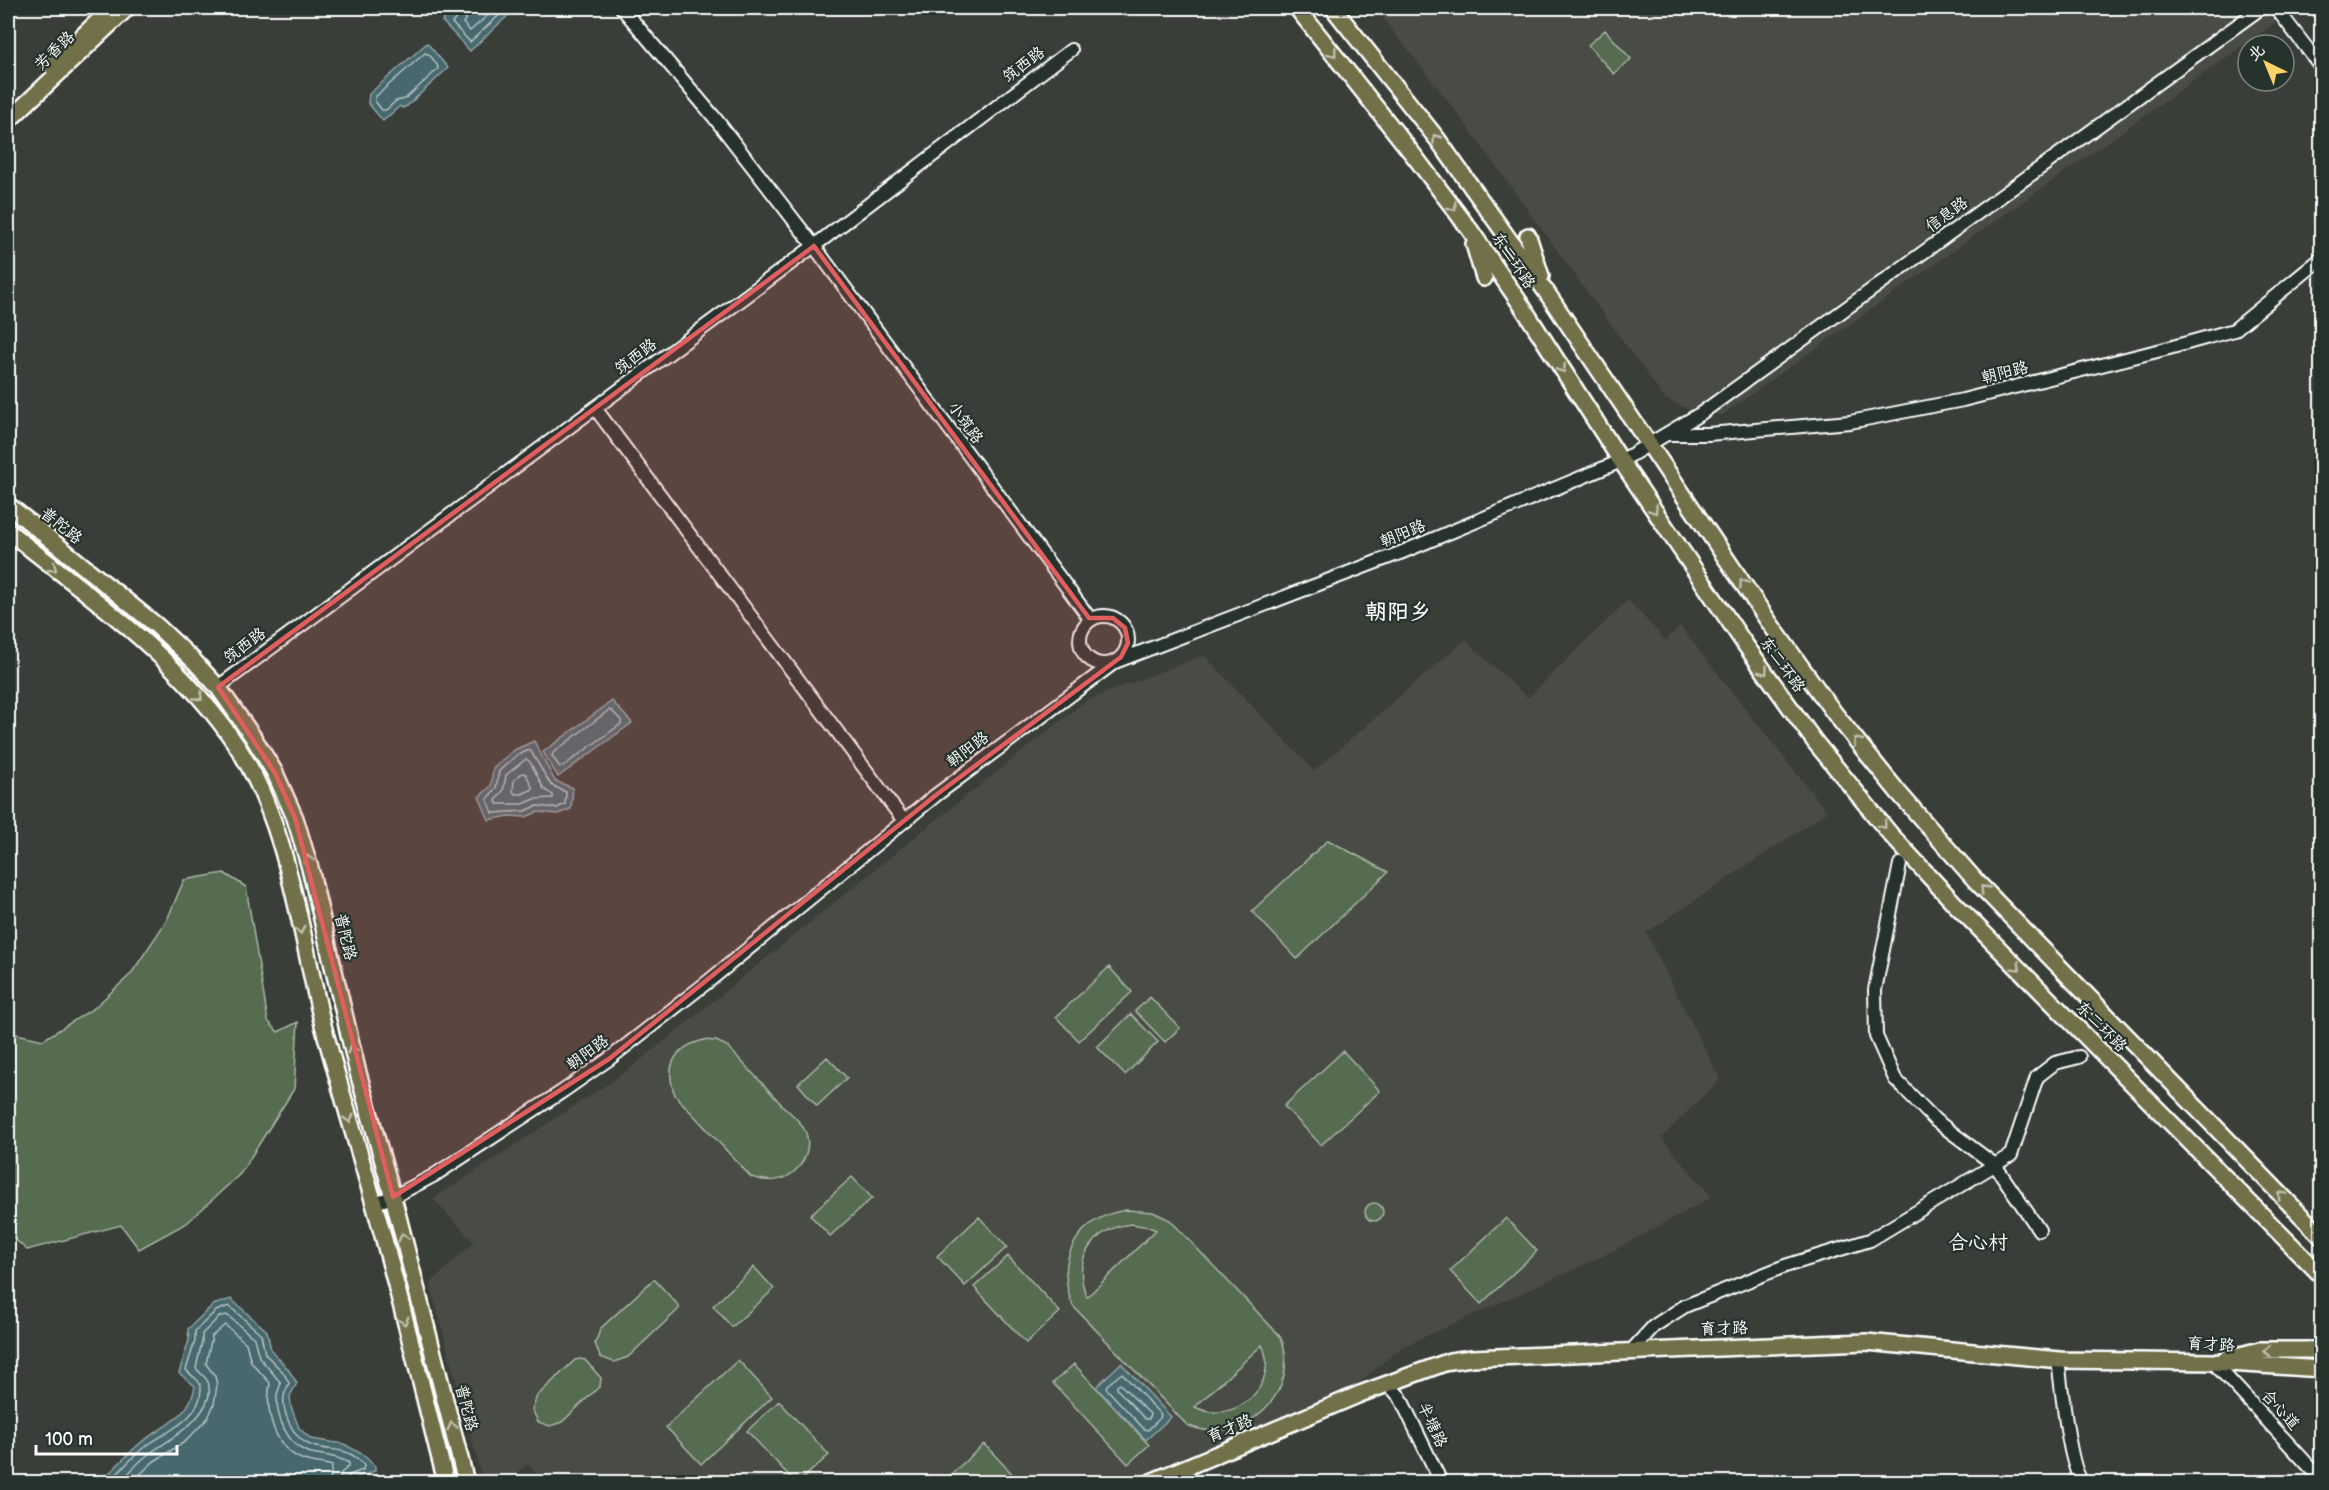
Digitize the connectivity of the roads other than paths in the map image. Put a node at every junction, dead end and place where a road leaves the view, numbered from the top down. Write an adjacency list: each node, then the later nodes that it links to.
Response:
1 (111, 8): 10 (main road, 芳香路)
2 (127, 8): 11 (main road, 芳香路)
3 (621, 8): 14 (street, 小筑路)
4 (1297, 8): 12 (main road, 东二环路, one-way to 12)
5 (1333, 8): 17 (main road, 东二环路, one-way to 5)
6 (2260, 8): 19 (street, 信息路)
7 (2276, 8): 9 (street)
8 (1071, 50): 14 (street, 筑西路)
9 (2322, 68)
10 (8, 107)
11 (8, 122)
12 (1470, 230): 16 (main road); 21 (main road, 东二环路, one-way to 21)
13 (1528, 236): 17 (main road)
14 (814, 246): 18 (street, 筑西路); 24 (street, 小筑路)
15 (2322, 258): 19 (street, 朝阳路)
16 (1484, 278)
17 (1545, 290): 20 (main road, 东二环路)
18 (595, 408): 26 (street, 筑西路); 27 (street)
19 (1667, 434): 20 (street, 信息路)
20 (1650, 444): 21 (street, 朝阳路); 34 (main road, 东二环路, one-way to 20)
21 (1621, 461): 25 (street, 朝阳路); 35 (main road, 东二环路, one-way to 35)
22 (8, 505): 26 (main road, 普陀路)
23 (8, 531): 32 (main road, one-way to 32)
24 (1091, 620): 25 (street); 25 (street)
25 (1115, 662): 27 (street, 朝阳路)
26 (218, 687): 31 (main road, 普陀路, one-way to 26)
27 (904, 821): 31 (street, 朝阳路)
28 (1900, 864): 30 (street)
29 (2079, 1057): 30 (street)
30 (1995, 1165): 33 (street); 37 (street)
31 (393, 1197): 32 (street, 朝阳路); 44 (main road, 普陀路, one-way to 31)
32 (374, 1203): 43 (main road, one-way to 43)
33 (2039, 1230)
34 (2322, 1237)
35 (2322, 1276)
36 (2322, 1350): 39 (main road, one-way to 39)
37 (1631, 1351): 38 (main road, 育才路); 41 (main road, 育才路)
38 (2058, 1360): 39 (main road, 育才路); 47 (street)
39 (2213, 1362): 40 (main road, 育才路); 42 (street, 合心道)
40 (2322, 1369)
41 (1388, 1384): 45 (main road, 育才路); 46 (street, 半塘路)
42 (2322, 1480)
43 (446, 1482)
44 (466, 1482)
45 (1151, 1482)
46 (1441, 1482)
47 (2084, 1482)

